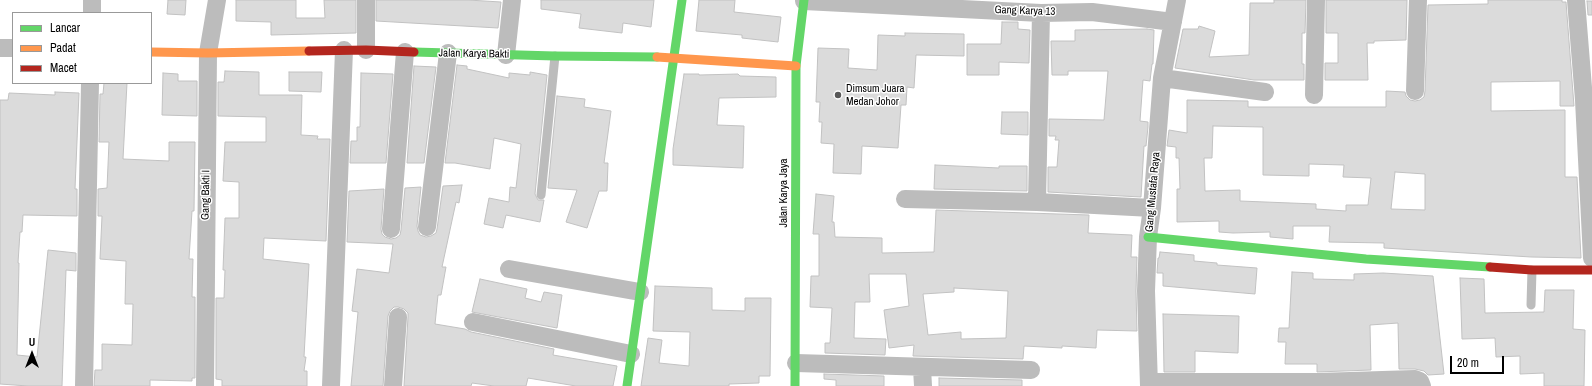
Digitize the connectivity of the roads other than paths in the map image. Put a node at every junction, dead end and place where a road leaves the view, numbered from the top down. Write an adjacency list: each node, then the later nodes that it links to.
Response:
1 (92, 0): 12 (street)
2 (217, 0): 21 (street, Gang Bakti I)
3 (366, 0): 18 (street)
4 (512, 0): 23 (street)
5 (682, 0): 25 (street)
6 (1177, 0): 14 (street, Gang Mustafa Raya)
7 (1316, 0): 31 (street)
8 (1418, 0): 29 (street)
9 (1576, 0): 39 (street)
10 (804, 1): 13 (street, Gang Karya 13); 26 (street, Jalan Karya Jaya)
11 (1093, 6): 13 (street, Gang Karya 13); 14 (street, Gang Karya 13)
12 (92, 12)
13 (1041, 13): 34 (street)
14 (1173, 22): 27 (street, Gang Mustafa Raya)
15 (0, 48): 16 (street)
16 (12, 48)
17 (344, 50): 18 (street, Jalan Karya Bakti); 21 (street, Jalan Karya Bakti); 55 (street)
18 (366, 50): 20 (street, Jalan Karya Bakti)
19 (152, 52): 21 (street, Jalan Karya Bakti)
20 (405, 52): 22 (street, Jalan Karya Bakti); 37 (street)
21 (208, 53): 54 (street, Gang Bakti I)
22 (448, 53): 23 (street, Jalan Karya Bakti); 36 (street)
23 (506, 55): 24 (street, Jalan Karya Bakti)
24 (555, 56): 25 (street, Jalan Karya Bakti); 32 (lane)
25 (673, 57): 26 (street, Jalan Karya Bakti); 43 (street)
26 (796, 66): 48 (street, Jalan Karya Jaya)
27 (1162, 78): 30 (street); 35 (street, Gang Mustafa Raya)
28 (90, 84): 53 (street)
29 (1415, 91)
30 (1265, 92)
31 (1314, 95)
32 (541, 195)
33 (905, 199): 34 (street)
34 (1037, 202): 35 (street)
35 (1152, 208): 38 (street, Gang Mustafa Raya)
36 (427, 228)
37 (391, 229)
38 (1148, 237): 41 (street); 51 (street, Gang Mustafa Raya)
39 (1592, 258)
40 (509, 269): 43 (street)
41 (1532, 270): 42 (street); 44 (lane)
42 (1592, 270)
43 (640, 292): 47 (street)
44 (1531, 305)
45 (398, 318): 56 (street)
46 (473, 322): 47 (street)
47 (632, 354): 57 (street)
48 (796, 363): 49 (street); 58 (street, Jalan Karya Jaya)
49 (922, 368): 50 (street); 59 (street)
50 (1031, 370)
51 (1149, 384): 52 (street)
52 (1318, 384): 60 (street)
53 (84, 386)
54 (205, 386)
55 (331, 386)
56 (393, 386)
57 (627, 386)
58 (795, 386)
59 (923, 386)
60 (1422, 386)

